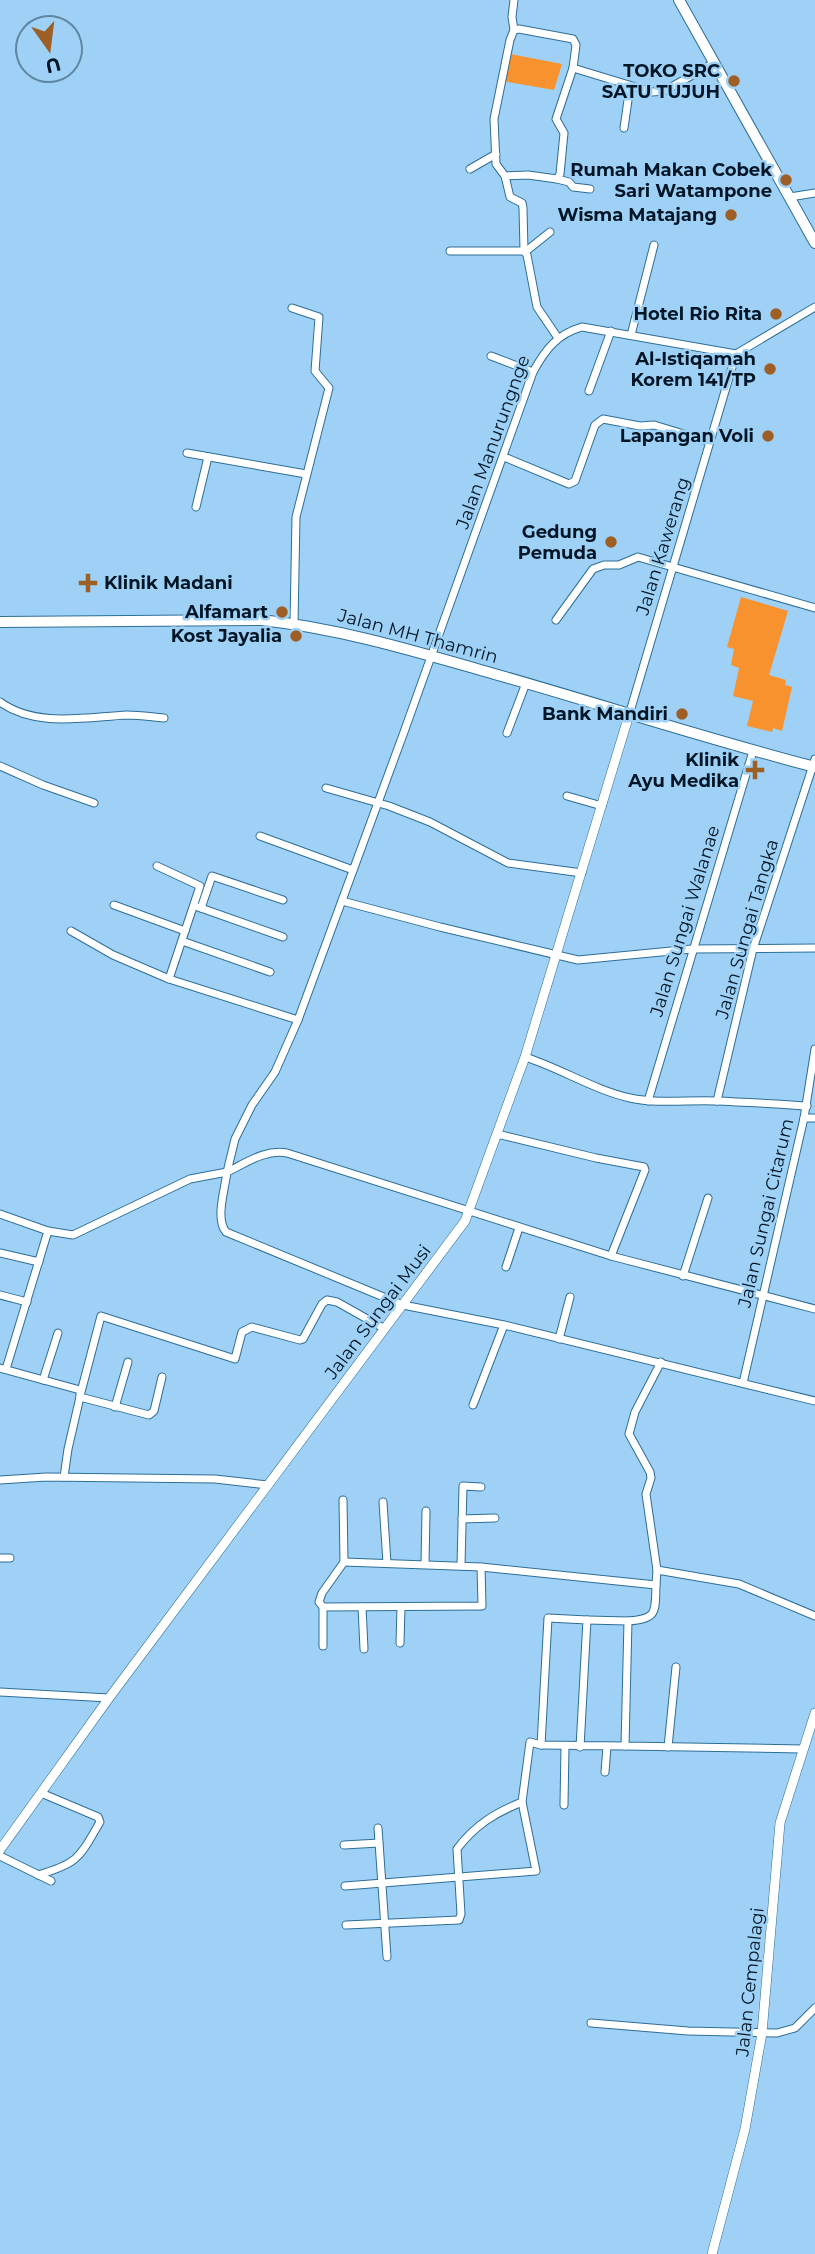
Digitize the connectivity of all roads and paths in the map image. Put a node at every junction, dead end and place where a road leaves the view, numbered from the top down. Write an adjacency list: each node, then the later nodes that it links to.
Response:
1 (514, 0): 3 (street)
2 (679, 0): 4 (main road)
3 (514, 30): 5 (street); 8 (street)
4 (714, 63): 6 (street); 14 (main road)
5 (573, 68): 6 (street); 11 (street)
6 (630, 86): 7 (street)
7 (624, 128)
8 (496, 154): 9 (street); 10 (street)
9 (470, 169)
10 (505, 176): 11 (street); 19 (street)
11 (557, 178): 12 (street)
12 (590, 189)
13 (815, 193): 14 (street)
14 (790, 197): 16 (main road)
15 (550, 232): 19 (street)
16 (815, 243)
17 (654, 245): 23 (street)
18 (450, 251): 19 (street)
19 (525, 251): 24 (street)
20 (815, 307): 25 (street)
21 (292, 308): 33 (street)
22 (611, 331): 23 (street); 24 (street); 28 (street)
23 (631, 335): 25 (street)
24 (558, 338): 27 (street, Jalan Manurungnge)
25 (736, 354): 29 (street, Jalan Kawerang)
26 (491, 356): 27 (street)
27 (533, 372): 32 (street, Jalan Manurungnge)
28 (589, 391)
29 (710, 442): 32 (street); 35 (street, Jalan Kawerang)
30 (187, 453): 31 (street)
31 (208, 457): 33 (street); 34 (street)
32 (504, 457): 40 (street, Jalan Manurungnge)
33 (306, 474): 39 (street)
34 (196, 507)
35 (672, 568): 36 (street); 37 (street); 43 (street, Jalan Kawerang)
36 (815, 608)
37 (556, 620)
38 (0, 622): 39 (main road, Jalan MH Thamrin)
39 (293, 624): 40 (main road, Jalan MH Thamrin)
40 (432, 656): 41 (main road, Jalan MH Thamrin); 52 (street, Jalan Manurungnge)
41 (526, 683): 43 (main road, Jalan MH Thamrin); 45 (street)
42 (0, 702): 44 (street)
43 (629, 715): 46 (main road, Jalan MH Thamrin); 53 (street, Jalan Sungai Musi)
44 (164, 718)
45 (507, 733)
46 (753, 751): 47 (main road, Jalan MH Thamrin); 67 (street, Jalan Sungai Walanae)
47 (814, 764): 68 (street, Jalan Sungai Tangka)
48 (0, 766): 51 (street)
49 (326, 788): 52 (street)
50 (567, 796): 53 (street)
51 (94, 803)
52 (377, 804): 56 (street, Jalan Manurungnge); 57 (street)
53 (602, 806): 57 (street, Jalan Sungai Musi)
54 (260, 836): 56 (street)
55 (157, 866): 61 (street)
56 (353, 870): 59 (street, Jalan Manurungnge)
57 (582, 873): 69 (street, Jalan Sungai Musi)
58 (283, 900): 61 (street)
59 (342, 901): 69 (street); 72 (street, Jalan Manurungnge)
60 (114, 905): 63 (street)
61 (198, 907): 63 (street); 64 (street)
62 (71, 931): 71 (street)
63 (185, 931): 65 (street)
64 (283, 937)
65 (181, 941): 70 (street); 71 (street)
66 (815, 948): 68 (street)
67 (692, 949): 68 (street); 69 (street); 75 (street, Jalan Sungai Walanae)
68 (753, 949): 76 (street, Jalan Sungai Tangka)
69 (556, 956): 74 (street, Jalan Sungai Musi)
70 (270, 972)
71 (169, 979): 72 (street)
72 (298, 1020): 81 (street, Jalan Manurungnge)
73 (815, 1049): 77 (street, Jalan Sungai Citarum)
74 (525, 1056): 75 (street); 80 (street, Jalan Sungai Musi)
75 (648, 1101): 76 (street)
76 (717, 1101): 77 (street)
77 (807, 1106): 78 (street, Jalan Sungai Citarum)
78 (804, 1118): 79 (street); 92 (street, Jalan Sungai Citarum)
79 (815, 1118)
80 (497, 1134): 83 (street, Jalan Sungai Musi); 88 (street)
81 (227, 1172): 83 (street); 86 (street); 96 (street, Jalan Manurungnge)
82 (708, 1198): 91 (street)
83 (469, 1213): 85 (street); 96 (street, Jalan Sungai Musi)
84 (0, 1214): 86 (street)
85 (520, 1228): 88 (street); 90 (street)
86 (48, 1231): 89 (street)
87 (0, 1254): 89 (street)
88 (611, 1256): 91 (street)
89 (39, 1262): 95 (street)
90 (506, 1267)
91 (683, 1276): 92 (street)
92 (764, 1294): 97 (street); 107 (street, Jalan Sungai Citarum)
93 (0, 1295): 95 (street)
94 (570, 1297): 101 (street)
95 (27, 1302): 104 (street)
96 (403, 1305): 98 (street); 99 (street, Jalan Sungai Musi)
97 (815, 1309)
98 (504, 1325): 101 (street); 110 (street)
99 (385, 1329): 108 (street); 114 (street, Jalan Sungai Musi)
100 (58, 1334): 106 (street)
101 (559, 1339): 103 (street)
102 (128, 1362): 111 (street)
103 (661, 1362): 107 (street); 128 (street)
104 (3, 1368): 106 (street)
105 (162, 1377): 111 (street)
106 (43, 1380): 108 (street)
107 (743, 1383): 109 (street)
108 (80, 1395): 111 (street); 112 (street)
109 (815, 1401)
110 (473, 1405)
111 (115, 1407)
112 (64, 1477): 113 (street); 114 (street)
113 (0, 1480)
114 (268, 1486): 141 (street, Jalan Sungai Musi)
115 (481, 1487): 120 (street)
116 (343, 1500): 123 (street)
117 (383, 1502): 124 (street)
118 (426, 1511): 125 (street)
119 (495, 1518): 120 (street)
120 (462, 1519): 126 (street)
121 (0, 1558): 122 (street)
122 (10, 1558)
123 (344, 1562): 124 (street); 130 (street)
124 (387, 1563): 125 (street)
125 (425, 1564): 126 (street)
126 (461, 1565): 127 (street)
127 (481, 1567): 129 (street); 132 (street)
128 (657, 1570): 129 (street); 133 (street)
129 (656, 1585): 135 (street)
130 (323, 1607): 131 (street); 137 (street)
131 (362, 1607): 132 (street); 138 (street)
132 (401, 1608): 136 (street)
133 (815, 1616)
134 (587, 1620): 135 (street); 144 (street); 146 (street)
135 (628, 1621): 147 (street)
136 (400, 1643)
137 (323, 1646)
138 (364, 1649)
139 (676, 1667): 148 (street)
140 (0, 1692): 141 (street)
141 (109, 1698): 151 (street, Jalan Sungai Musi)
142 (815, 1713): 143 (street, Jalan Cempalagi)
143 (807, 1744): 148 (street); 169 (street, Jalan Cempalagi)
144 (541, 1745): 145 (street); 152 (street)
145 (565, 1746): 146 (street); 153 (street)
146 (580, 1746): 149 (street)
147 (625, 1746): 148 (street); 149 (street)
148 (668, 1746)
149 (607, 1747): 150 (street)
150 (604, 1772)
151 (41, 1793): 157 (street, Jalan Sungai Musi); 159 (street)
152 (522, 1802): 160 (street); 160 (street)
153 (564, 1805)
154 (377, 1828): 155 (street)
155 (379, 1843): 156 (street); 162 (street)
156 (344, 1845)
157 (0, 1850)
158 (0, 1856): 159 (street)
159 (38, 1875): 161 (street)
160 (459, 1878): 162 (street); 164 (street)
161 (51, 1881)
162 (382, 1883): 163 (street); 164 (street)
163 (345, 1886)
164 (385, 1924): 165 (street); 166 (street)
165 (346, 1926)
166 (387, 1957)
167 (815, 2008): 169 (street)
168 (592, 2023): 169 (street)
169 (762, 2033): 170 (street, Jalan Cempalagi)
170 (712, 2254)

